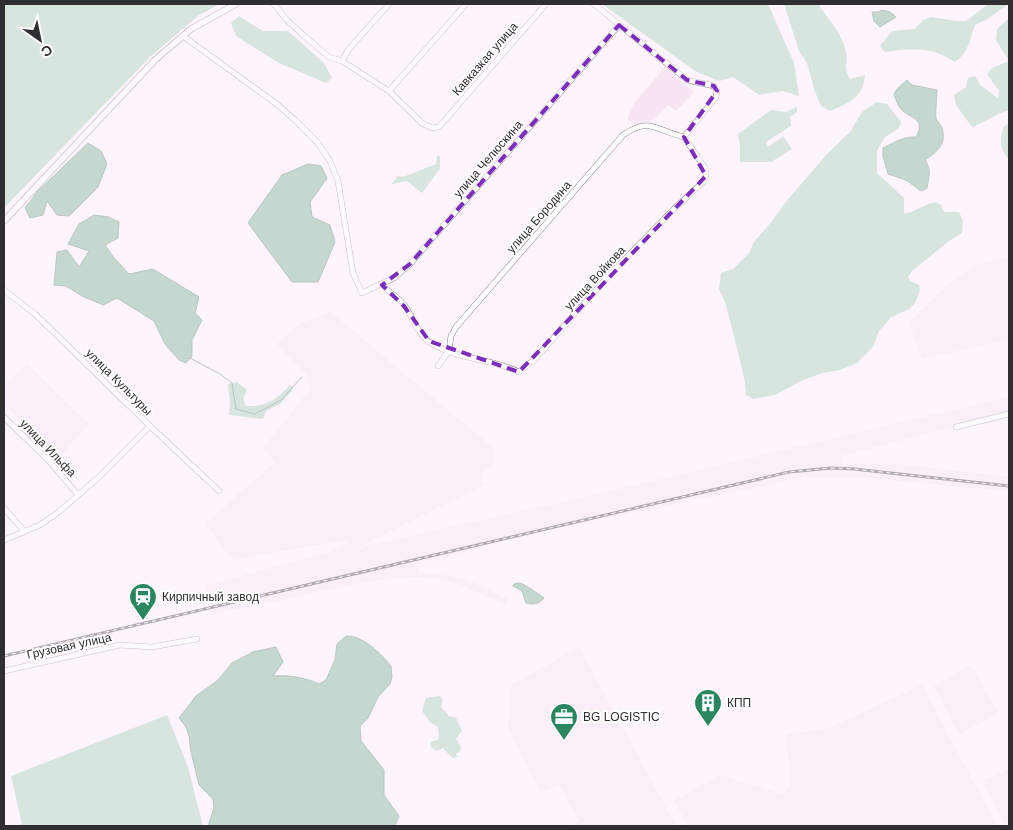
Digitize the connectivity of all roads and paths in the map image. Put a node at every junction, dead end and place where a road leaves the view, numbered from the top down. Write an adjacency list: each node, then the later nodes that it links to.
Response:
1 (236, 4): 8 (street)
2 (274, 4): 9 (street)
3 (389, 4): 9 (street)
4 (466, 4): 10 (street)
5 (546, 4): 10 (street, Кавказкая улица)
6 (594, 4): 7 (street)
7 (619, 25): 11 (street); 13 (street, улица Челюскина)
8 (184, 36): 12 (street); 13 (street, улица Челюскина)
9 (342, 61): 10 (street)
10 (389, 92)
11 (684, 137): 15 (street, улица Бородина); 15 (street, улица Войкова)
12 (4, 221)
13 (382, 285): 15 (street)
14 (4, 290): 19 (street, улица Культуры)
15 (449, 351): 16 (street, улица Бородина)
16 (438, 366)
17 (1009, 414): 20 (street)
18 (4, 417): 22 (street, улица Ильфа)
19 (150, 426): 21 (street, улица Культуры); 22 (street)
20 (956, 427)
21 (219, 491)
22 (78, 495): 24 (street)
23 (4, 508): 24 (street)
24 (24, 531): 25 (street)
25 (4, 540)
26 (197, 639): 27 (street, Грузовая улица)
27 (4, 671)

